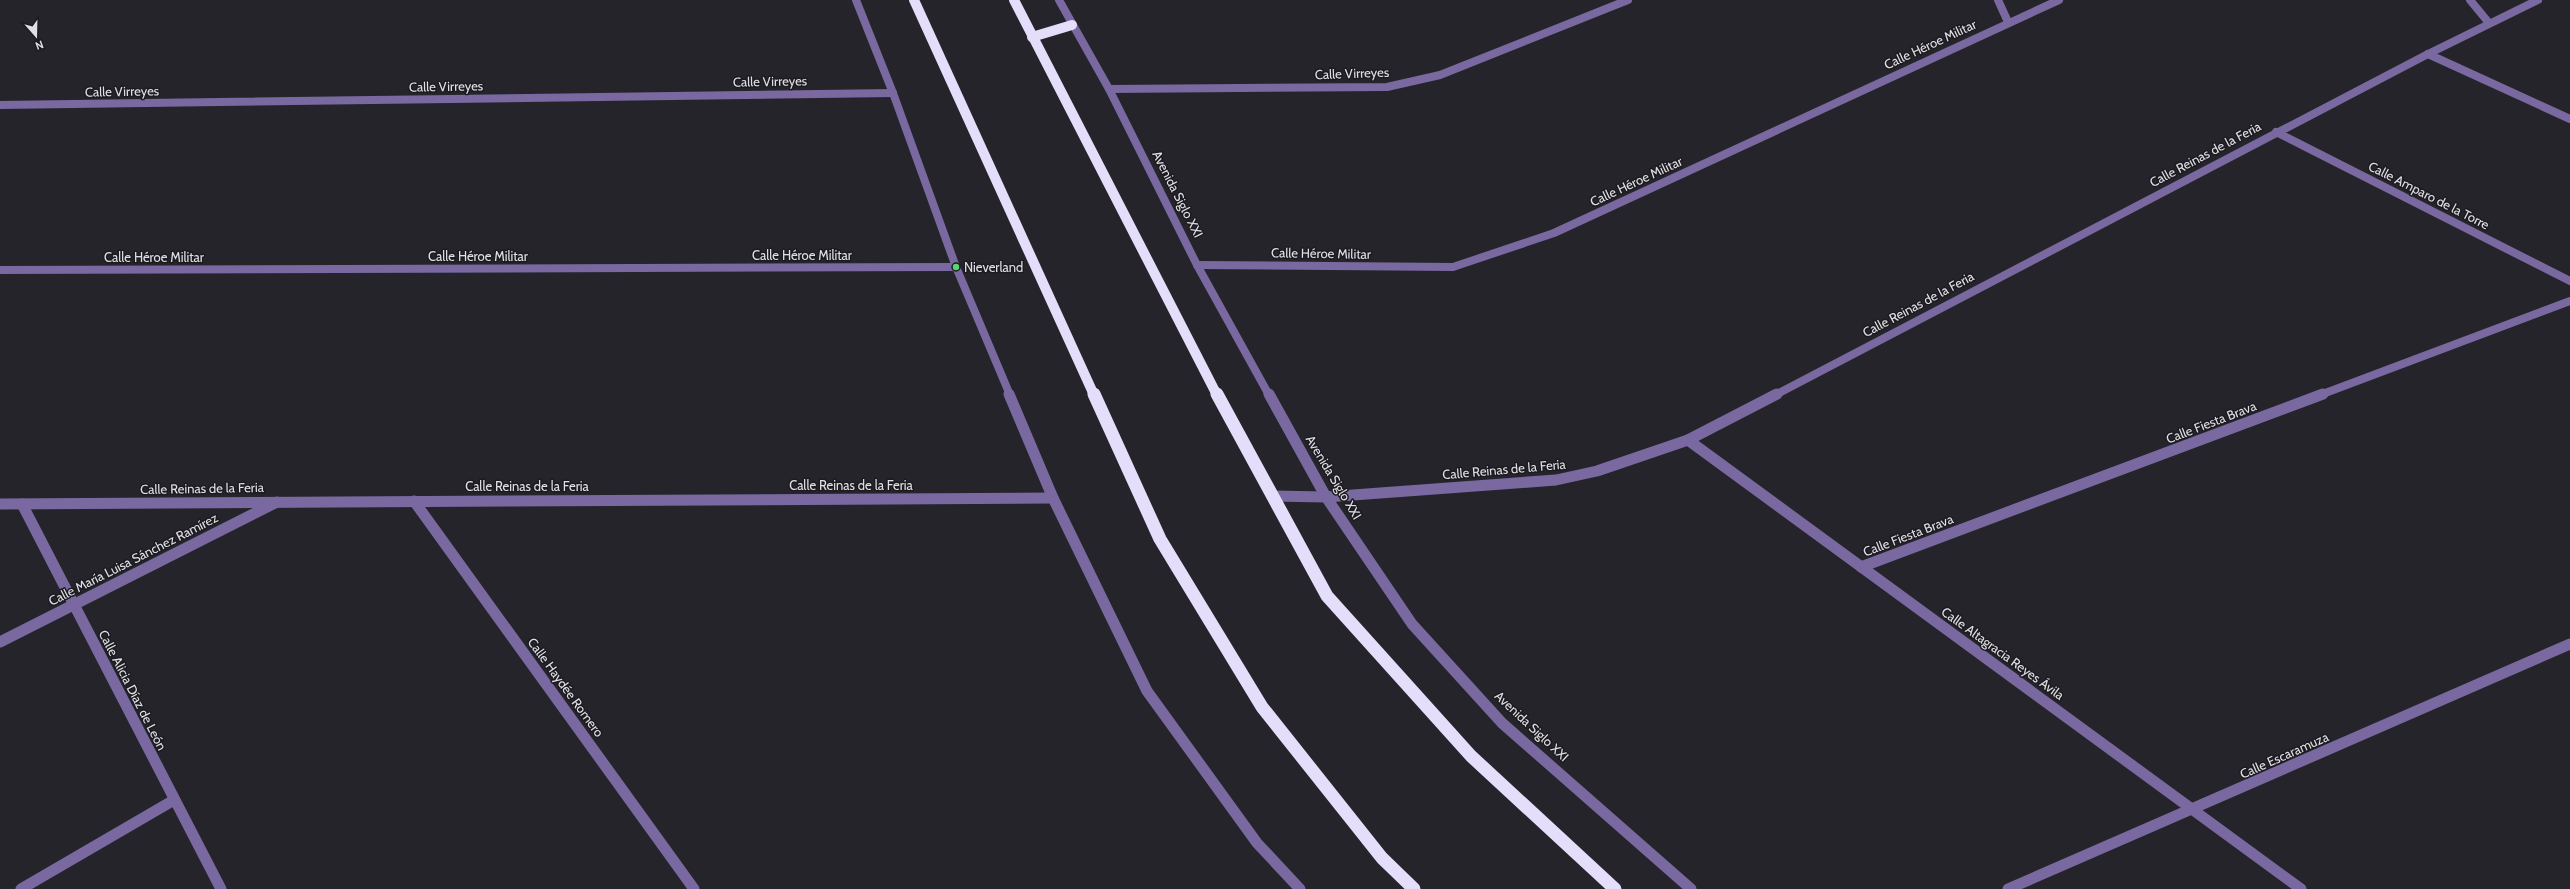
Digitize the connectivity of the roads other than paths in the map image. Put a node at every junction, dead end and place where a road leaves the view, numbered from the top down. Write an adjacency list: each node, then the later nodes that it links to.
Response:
1 (856, 0): 16 (street)
2 (914, 0): 43 (highway)
3 (1014, 0): 13 (highway)
4 (1059, 0): 12 (street, Avenida Siglo XXI)
5 (1628, 0): 15 (street, Calle Virreyes)
6 (1998, 0): 10 (street)
7 (2059, 0): 10 (street, Calle Héroe Militar)
8 (2470, 0): 11 (street)
9 (2538, 0): 11 (street, Calle Reinas de la Feria)
10 (2008, 22): 20 (street, Calle Héroe Militar)
11 (2489, 23): 14 (street, Calle Reinas de la Feria)
12 (1072, 25): 13 (highway); 15 (street, Avenida Siglo XXI)
13 (1032, 37): 26 (highway)
14 (2428, 54): 18 (street); 19 (street, Calle Reinas de la Feria)
15 (1109, 89): 20 (street, Avenida Siglo XXI)
16 (893, 93): 17 (street, Calle Virreyes); 21 (street)
17 (0, 105)
18 (2570, 118)
19 (2276, 132): 23 (street, Calle Amparo de la Torre); 25 (street, Calle Reinas de la Feria)
20 (1197, 265): 27 (street, Avenida Siglo XXI)
21 (956, 267): 22 (street, Calle Héroe Militar); 28 (street)
22 (0, 270)
23 (2570, 281)
24 (2570, 301): 33 (street, Calle Fiesta Brava)
25 (1688, 440): 27 (street, Calle Reinas de la Feria); 33 (street, Calle Altagracia Reyes Ávila)
26 (1272, 496): 27 (street, Calle Reinas de la Feria); 44 (highway)
27 (1326, 497): 45 (street, Avenida Siglo XXI)
28 (1053, 498): 30 (street, Calle Reinas de la Feria); 42 (street)
29 (278, 501): 30 (street, Calle Reinas de la Feria); 32 (street, Calle Reinas de la Feria); 34 (street, Calle María Luisa Sánchez Ramírez)
30 (414, 501): 41 (street, Calle Haydée Romero)
31 (0, 504): 32 (street, Calle Reinas de la Feria)
32 (22, 504): 34 (street, Calle Alicia Díaz de León)
33 (1861, 567): 38 (street, Calle Altagracia Reyes Ávila)
34 (73, 605): 35 (street, Calle María Luisa Sánchez Ramírez); 37 (street, Calle Alicia Díaz de León)
35 (0, 642)
36 (2570, 644): 38 (street, Calle Escaramuza)
37 (174, 800): 39 (street); 40 (street, Calle Alicia Díaz de León)
38 (2193, 810): 46 (street, Calle Escaramuza); 47 (street, Calle Altagracia Reyes Ávila)
39 (21, 889)
40 (221, 889)
41 (694, 889)
42 (1300, 889)
43 (1414, 889)
44 (1615, 889)
45 (1691, 889)
46 (2008, 889)
47 (2301, 889)

